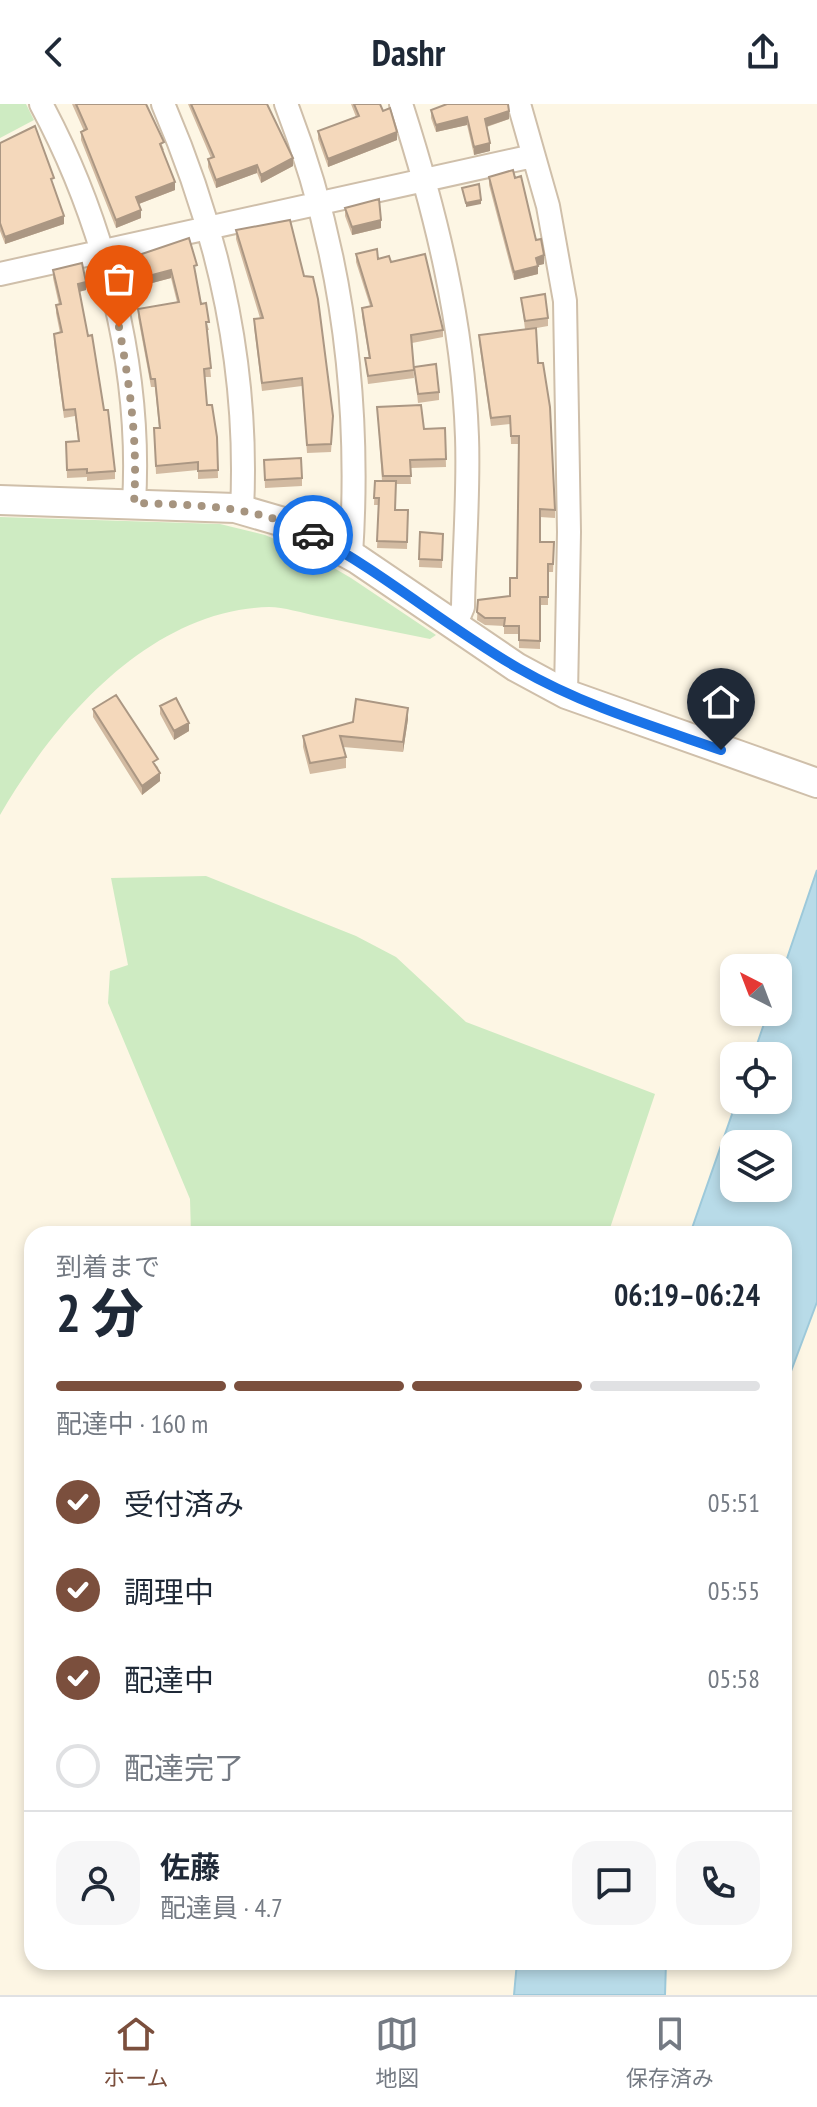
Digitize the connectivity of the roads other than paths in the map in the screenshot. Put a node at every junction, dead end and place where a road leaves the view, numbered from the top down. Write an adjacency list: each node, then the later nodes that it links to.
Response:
1 (41, 104): 10 (street)
2 (163, 104): 9 (street)
3 (286, 104): 8 (street)
4 (401, 104): 7 (street)
5 (519, 104): 6 (street)
6 (533, 156): 7 (street); 17 (street)
7 (426, 180): 8 (street); 16 (street)
8 (318, 206): 9 (street); 15 (street)
9 (207, 229): 10 (street); 14 (street)
10 (101, 251): 11 (street); 13 (street)
11 (0, 274)
12 (0, 500): 13 (street)
13 (134, 503): 14 (street)
14 (242, 510): 15 (street)
15 (351, 555): 16 (street)
16 (455, 626): 17 (street)
17 (566, 694): 18 (street)
18 (813, 782)

